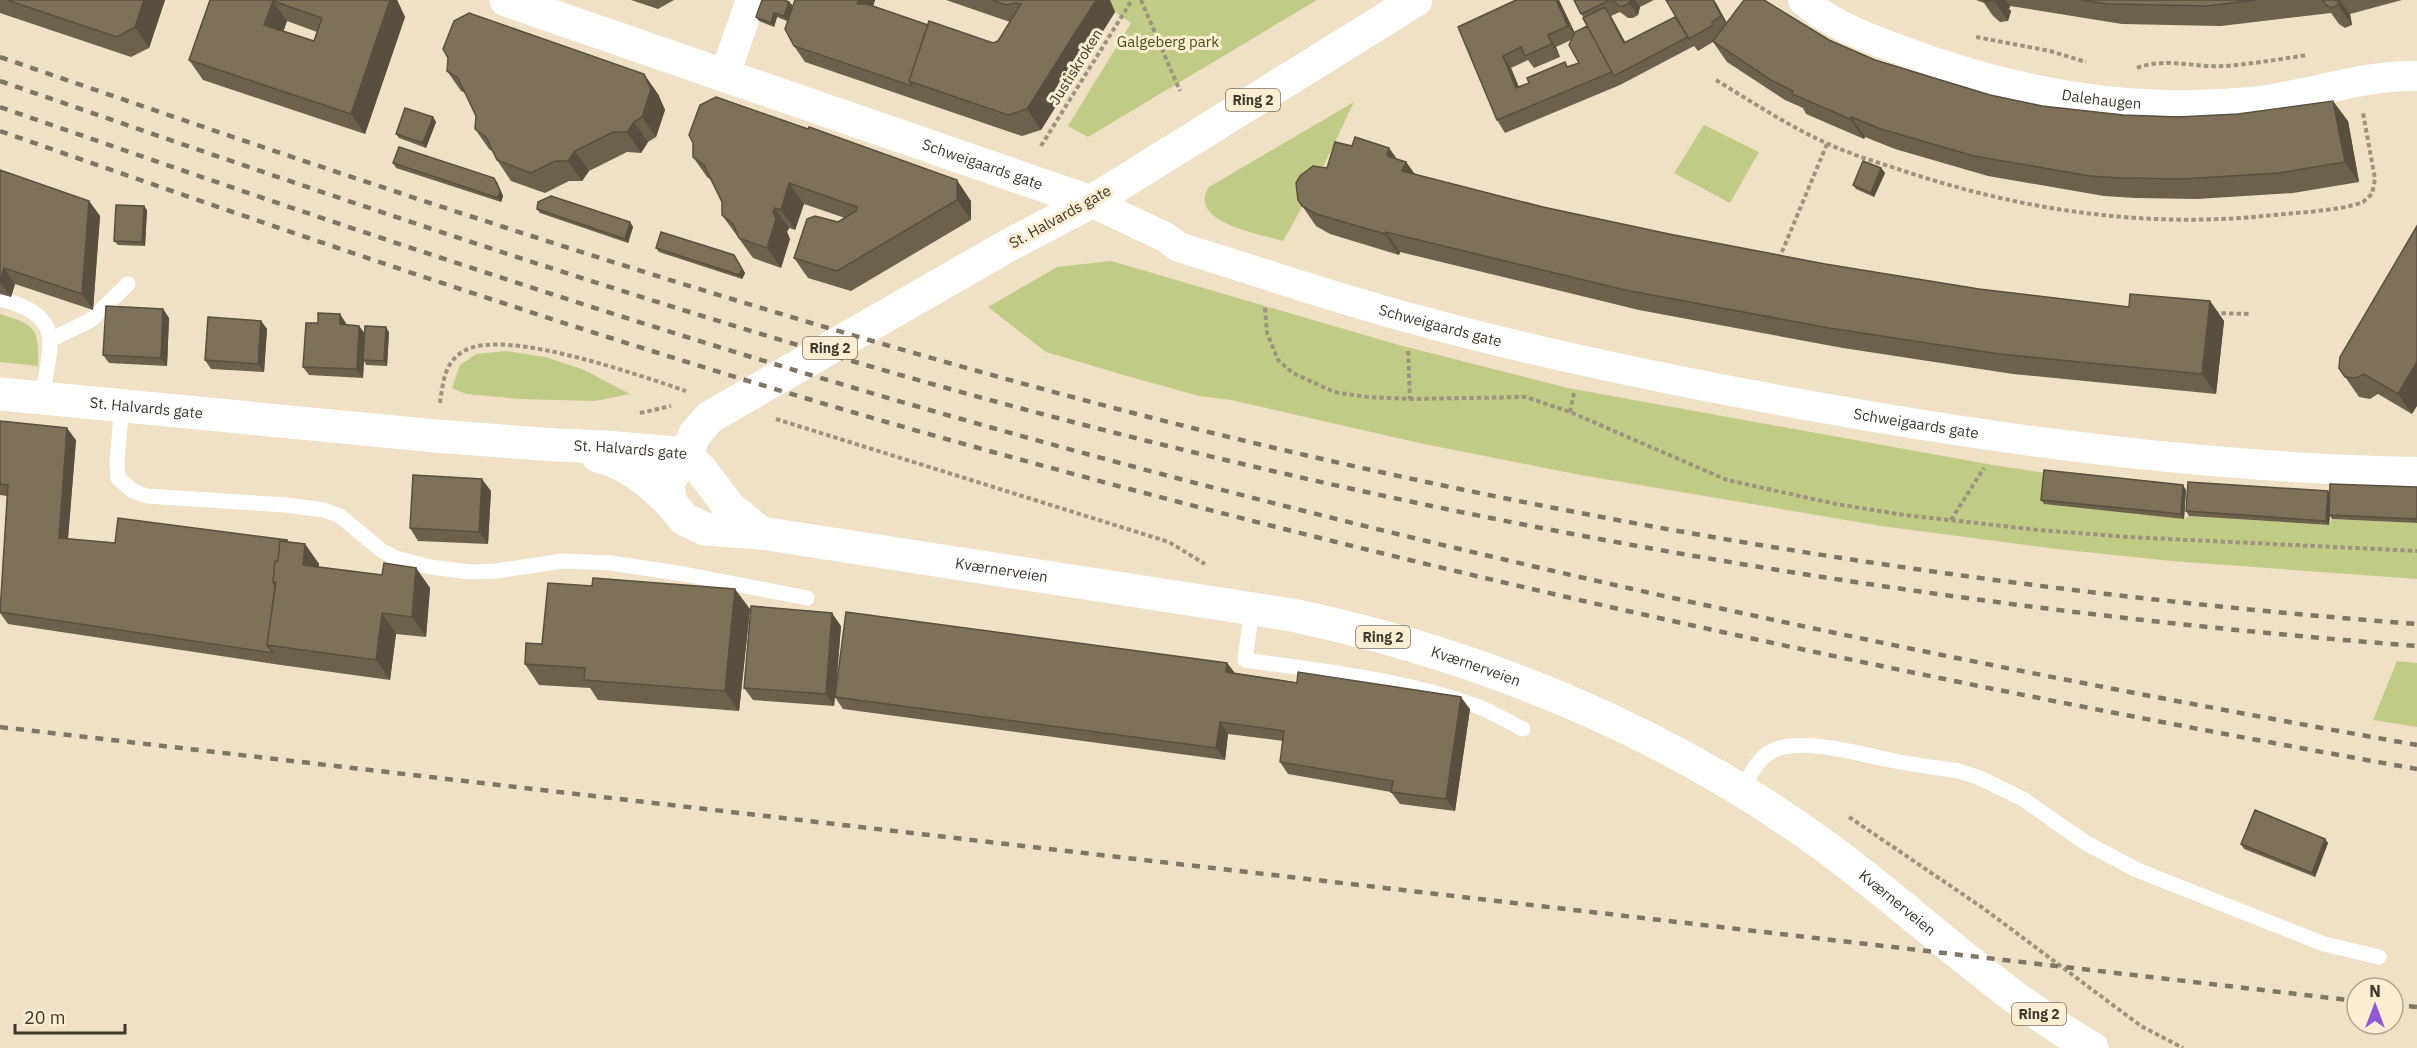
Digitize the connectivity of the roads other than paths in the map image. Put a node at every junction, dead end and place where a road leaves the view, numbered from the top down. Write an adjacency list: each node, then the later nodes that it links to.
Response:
1 (506, 0): 6 (main road, Schweigaards gate)
2 (751, 0): 6 (street)
3 (1416, 0): 7 (main road, St. Halvards gate / Ring 2)
4 (1803, 0): 5 (street, Dalehaugen)
5 (2417, 76)
6 (724, 77): 7 (main road, Schweigaards gate)
7 (1091, 202): 15 (main road, St. Halvards gate / Ring 2); 16 (street, Schweigaards gate)
8 (128, 284): 10 (lane)
9 (0, 299): 10 (lane)
10 (52, 339): 12 (lane)
11 (0, 394): 12 (main road, St. Halvards gate)
12 (42, 398): 13 (main road, St. Halvards gate)
13 (122, 405): 14 (main road, St. Halvards gate); 19 (lane)
14 (555, 445): 15 (main road, St. Halvards gate); 17 (main road, Kværnerveien)
15 (686, 454): 17 (main road, Ring 2); 18 (main road)
16 (2417, 472)
17 (670, 502): 18 (main road, Kværnerveien / Ring 2)
18 (760, 533): 20 (main road, Kværnerveien / Ring 2)
19 (807, 598)
20 (1252, 608): 21 (lane); 22 (main road, Kværnerveien / Ring 2)
21 (1523, 729)
22 (1742, 792): 23 (lane); 24 (main road, Kværnerveien / Ring 2)
23 (2379, 957)
24 (2092, 1048)

